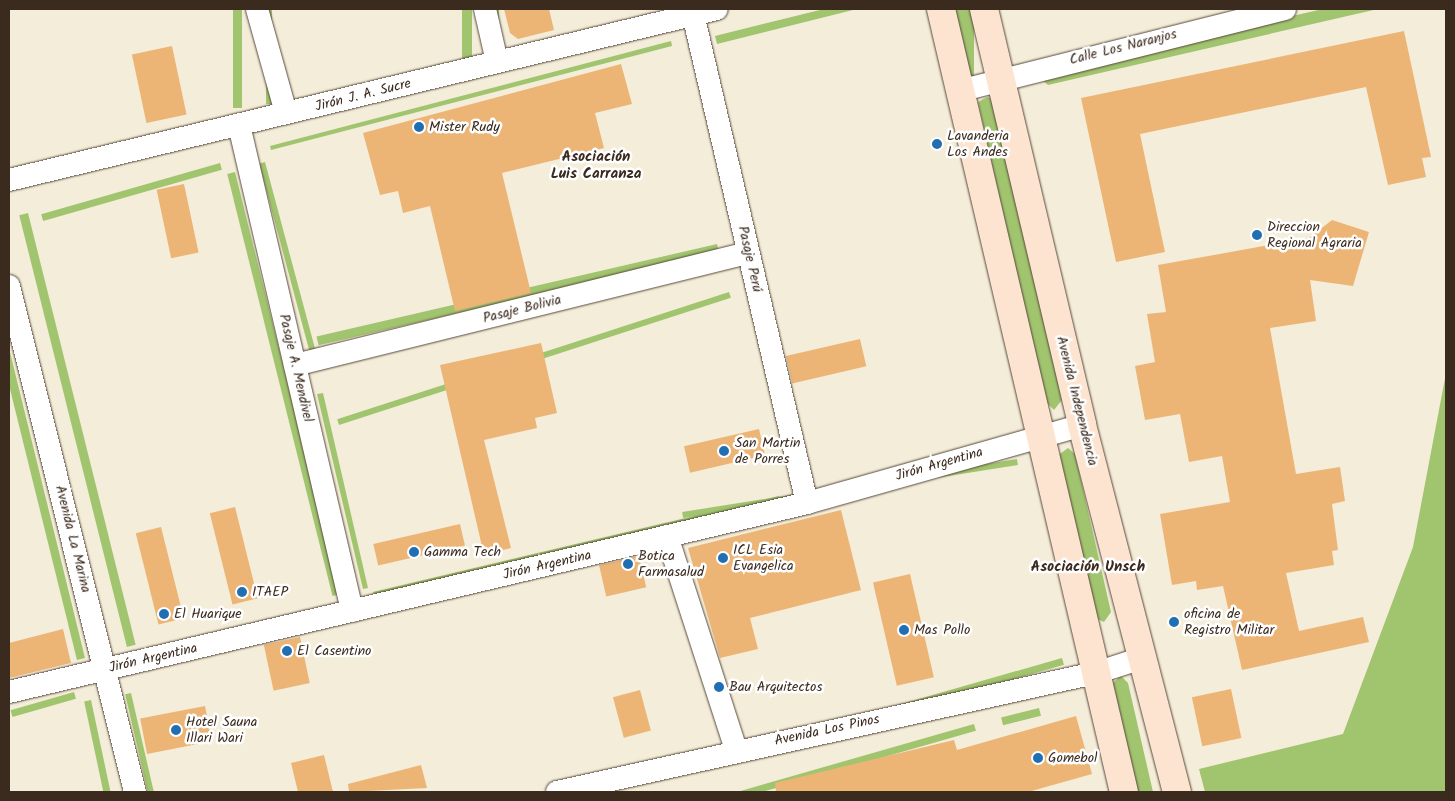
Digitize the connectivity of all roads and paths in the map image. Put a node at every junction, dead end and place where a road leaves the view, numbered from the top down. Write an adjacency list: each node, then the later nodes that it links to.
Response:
1 (257, 9): 12 (street)
2 (485, 9): 9 (street)
3 (717, 9): 7 (street, Jirón J. A. Sucre)
4 (941, 9): 11 (street)
5 (984, 9): 10 (street, Avenida Independencia)
6 (1285, 9): 8 (street, Calle Los Naranjos)
7 (693, 14): 9 (street, Jirón J. A. Sucre); 15 (street, Pasaje Perú)
8 (1224, 16): 10 (street, Calle Los Naranjos)
9 (497, 62): 12 (street, Jirón J. A. Sucre)
10 (998, 79): 11 (street, Calle Los Naranjos); 16 (street, Avenida Independencia)
11 (963, 90): 17 (street)
12 (286, 113): 13 (street, Jirón J. A. Sucre)
13 (239, 125): 14 (street, Jirón J. A. Sucre); 19 (street, Pasaje A. Mendivel)
14 (9, 180)
15 (748, 253): 19 (street, Pasaje Bolivia); 22 (street, Pasaje Perú)
16 (1045, 273): 17 (street); 20 (street, Avenida Independencia)
17 (1004, 284): 21 (street)
18 (9, 286): 26 (street, Avenida La Marina)
19 (295, 365): 24 (street, Pasaje A. Mendivel)
20 (1082, 425): 21 (street, Jirón Argentina); 25 (street, Avenida Independencia)
21 (1039, 435): 22 (street, Jirón Argentina); 27 (street)
22 (807, 503): 23 (street, Jirón Argentina)
23 (667, 536): 24 (street, Jirón Argentina); 29 (street)
24 (352, 611): 26 (street, Jirón Argentina)
25 (1145, 657): 27 (street, Avenida Los Pinos); 33 (street, Avenida Independencia)
26 (107, 669): 28 (street, Jirón Argentina); 30 (street, Avenida La Marina)
27 (1099, 672): 29 (street, Avenida Los Pinos); 32 (street)
28 (9, 692)
29 (736, 750): 31 (street, Avenida Los Pinos)
30 (135, 792)
31 (557, 792)
32 (1124, 792)
33 (1178, 792)

